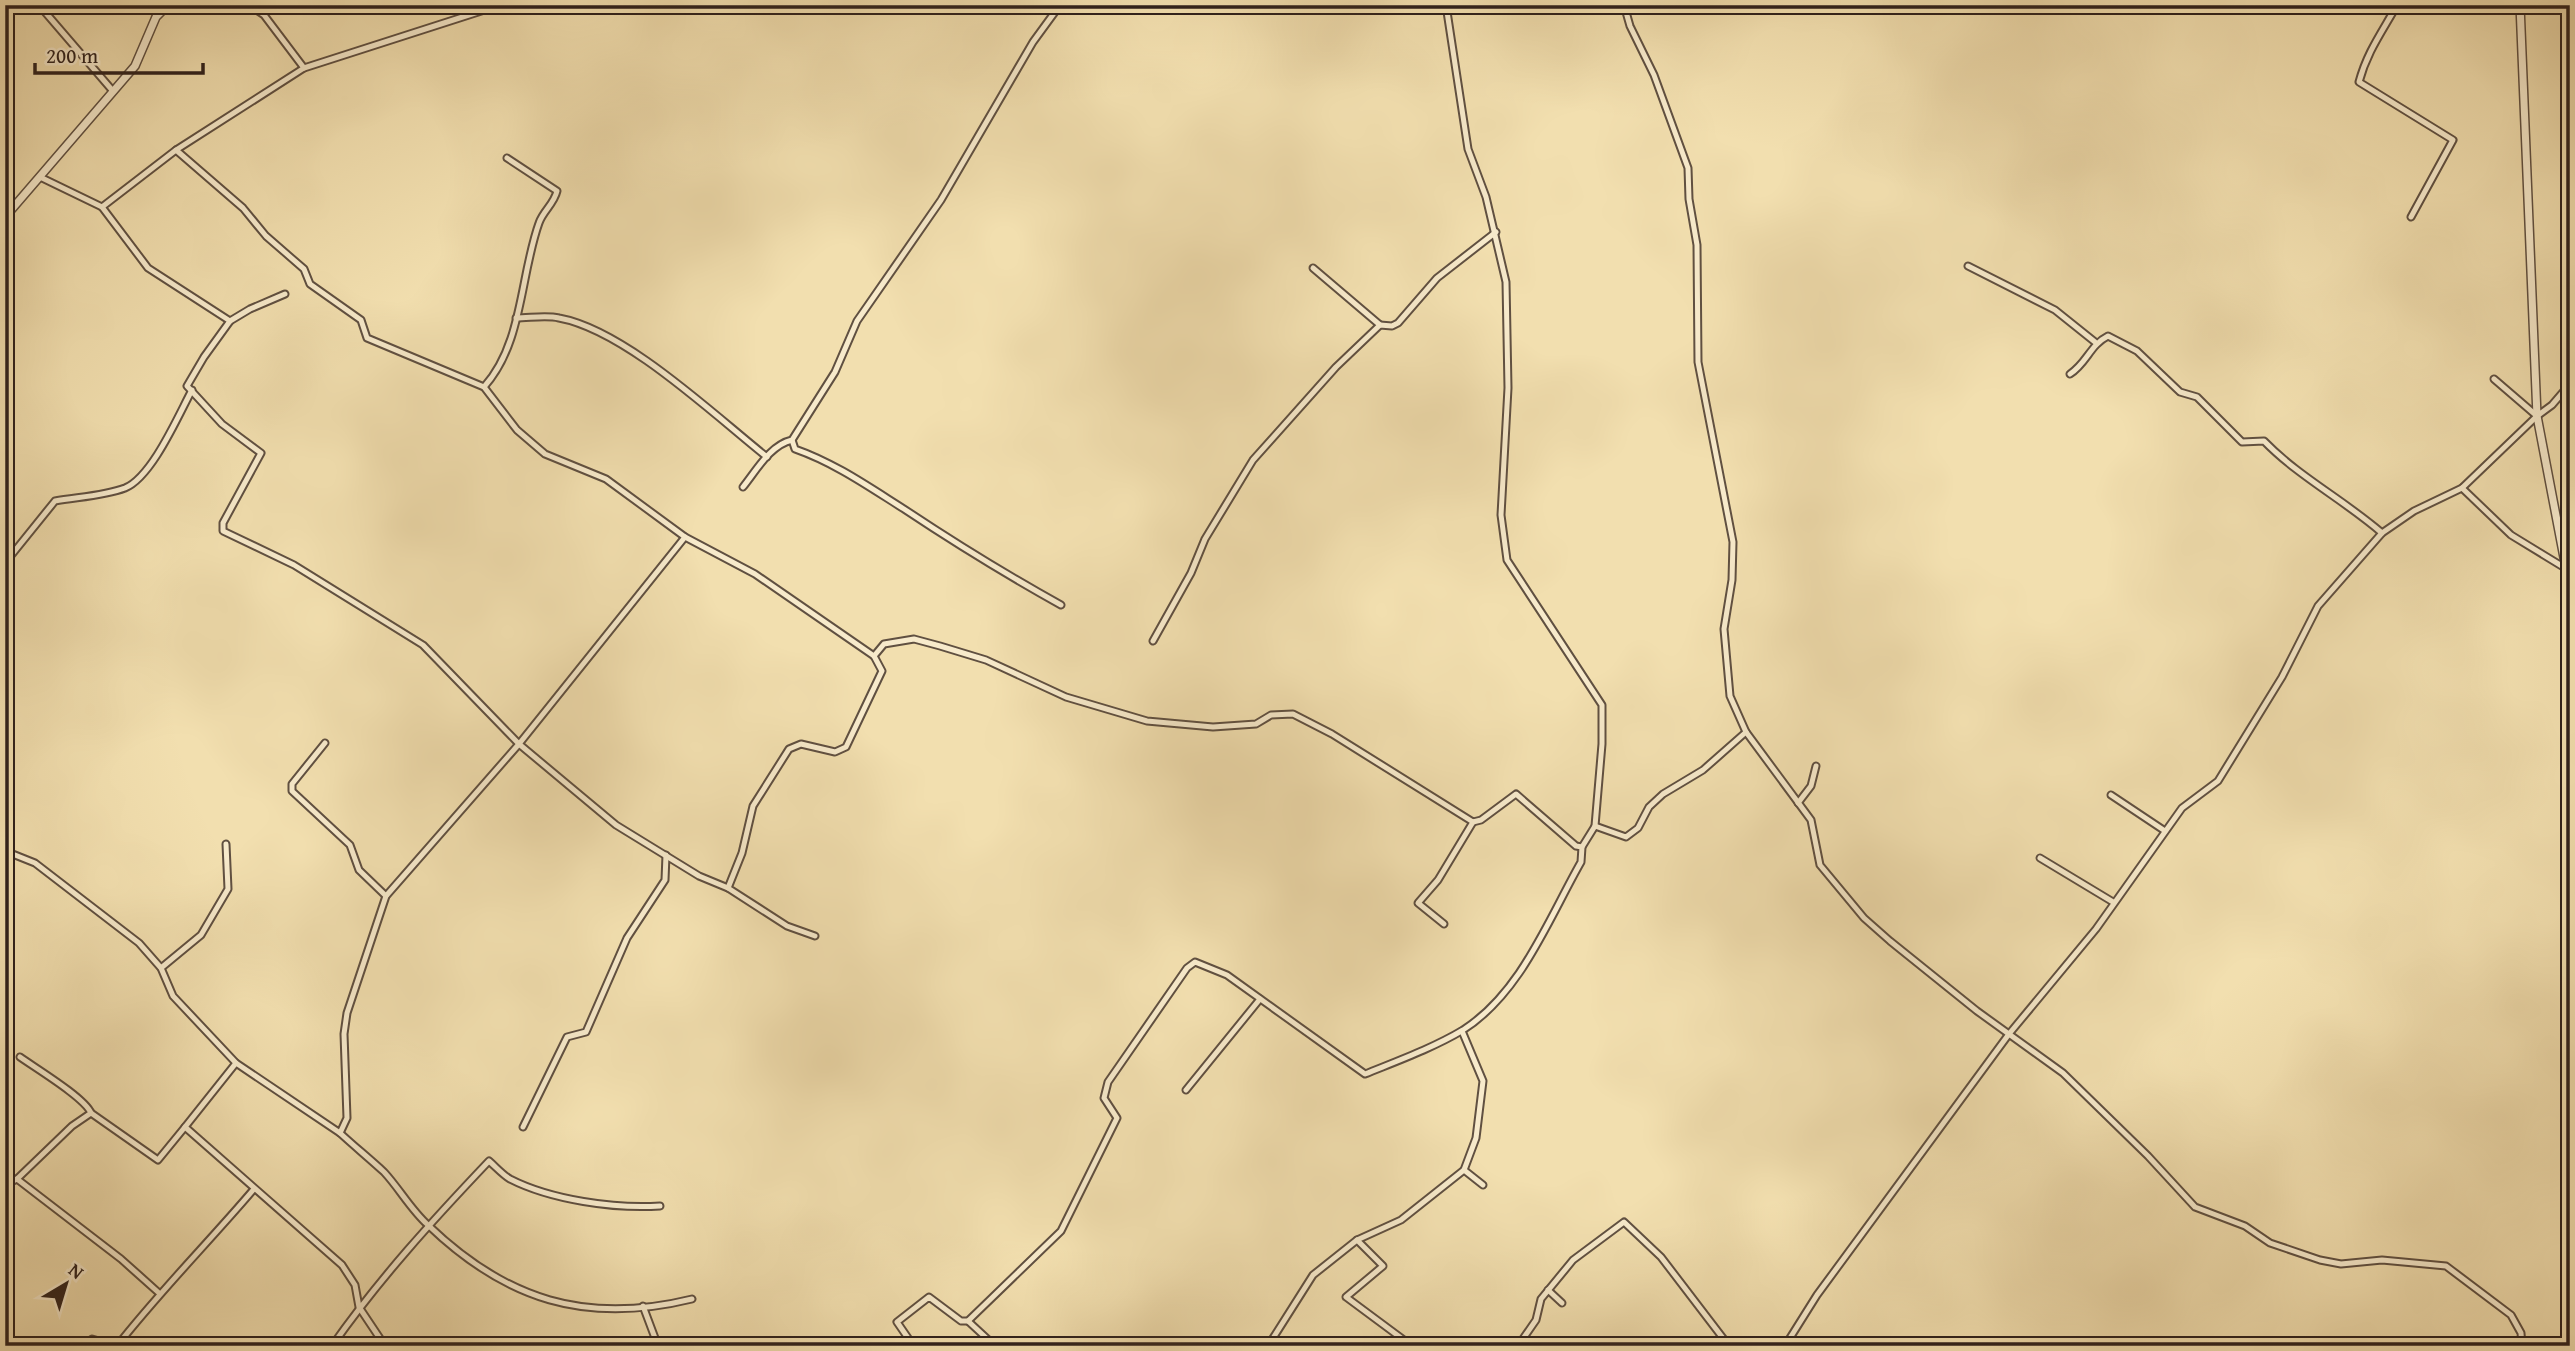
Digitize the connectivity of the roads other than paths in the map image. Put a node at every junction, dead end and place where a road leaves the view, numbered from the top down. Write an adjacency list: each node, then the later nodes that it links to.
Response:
1 (39, 5): 11 (street)
2 (168, 5): 11 (street)
3 (248, 5): 10 (street)
4 (500, 5): 10 (street)
5 (1060, 5): 32 (street)
6 (1446, 5): 18 (street)
7 (1625, 5): 44 (street)
8 (2397, 5): 17 (street)
9 (2520, 5): 31 (street)
10 (304, 68): 12 (street)
11 (112, 90): 14 (street)
12 (176, 150): 15 (street); 29 (street)
13 (507, 158): 22 (street)
14 (40, 177): 15 (street); 16 (street)
15 (102, 207): 23 (street)
16 (5, 217)
17 (2412, 217)
18 (1496, 232): 24 (street); 51 (street)
19 (1968, 266): 25 (street)
20 (1313, 268): 24 (street)
21 (285, 294): 23 (street)
22 (516, 318): 29 (street); 33 (street)
23 (230, 321): 30 (street)
24 (1380, 325): 42 (street)
25 (2095, 342): 26 (street); 36 (street)
26 (2070, 374)
27 (2494, 379): 31 (street)
28 (2570, 384): 31 (street)
29 (484, 387): 37 (street)
30 (192, 390): 38 (street); 46 (street)
31 (2538, 416): 35 (street); 39 (street)
32 (792, 440): 33 (street); 41 (street)
33 (767, 457): 34 (street)
34 (743, 487)
35 (2462, 488): 36 (street); 39 (street)
36 (2382, 533): 52 (street)
37 (685, 537): 43 (street); 46 (street)
38 (5, 562)
39 (2565, 568): 40 (street)
40 (2570, 589)
41 (1061, 605)
42 (1153, 641)
43 (874, 656): 50 (street); 58 (street)
44 (1746, 732): 49 (street); 51 (street)
45 (325, 743): 59 (street)
46 (519, 744): 56 (street); 59 (street)
47 (1815, 766): 49 (street)
48 (2111, 795): 52 (street)
49 (1798, 803): 66 (street)
50 (1473, 822): 54 (street); 61 (street)
51 (1595, 826): 54 (street)
52 (2165, 831): 60 (street)
53 (226, 844): 63 (street)
54 (1582, 847): 65 (street)
55 (5, 850): 63 (street)
56 (666, 855): 58 (street); 72 (street)
57 (2040, 858): 60 (street)
58 (728, 888): 62 (street)
59 (386, 896): 73 (street)
60 (2113, 902): 66 (street)
61 (1444, 925)
62 (815, 936)
63 (161, 968): 68 (street)
64 (1259, 999): 65 (street); 69 (street); 88 (street)
65 (1462, 1031): 74 (street)
66 (2009, 1034): 99 (street); 100 (street)
67 (20, 1057): 70 (street)
68 (236, 1063): 71 (street); 73 (street)
69 (1186, 1090)
70 (91, 1113): 71 (street); 75 (street)
71 (185, 1127): 78 (street)
72 (523, 1127)
73 (340, 1133): 80 (street)
74 (1464, 1170): 77 (street); 81 (street)
75 (17, 1179): 76 (street); 83 (street)
76 (5, 1185)
77 (1483, 1185)
78 (254, 1189): 83 (street); 86 (street)
79 (660, 1206): 80 (street)
80 (428, 1226): 86 (street); 87 (street)
81 (1357, 1240): 95 (street); 96 (street)
82 (1548, 1290): 85 (street); 97 (street); 98 (street)
83 (159, 1293): 89 (street)
84 (692, 1299): 87 (street)
85 (1562, 1303)
86 (359, 1307): 90 (street); 91 (street)
87 (643, 1307): 92 (street)
88 (968, 1321): 93 (street); 94 (street)
89 (86, 1346)
90 (332, 1346)
91 (385, 1346)
92 (658, 1346)
93 (900, 1346)
94 (995, 1346)
95 (1268, 1346)
96 (1412, 1346)
97 (1518, 1346)
98 (1729, 1346)
99 (1785, 1346)
100 (2522, 1346)

